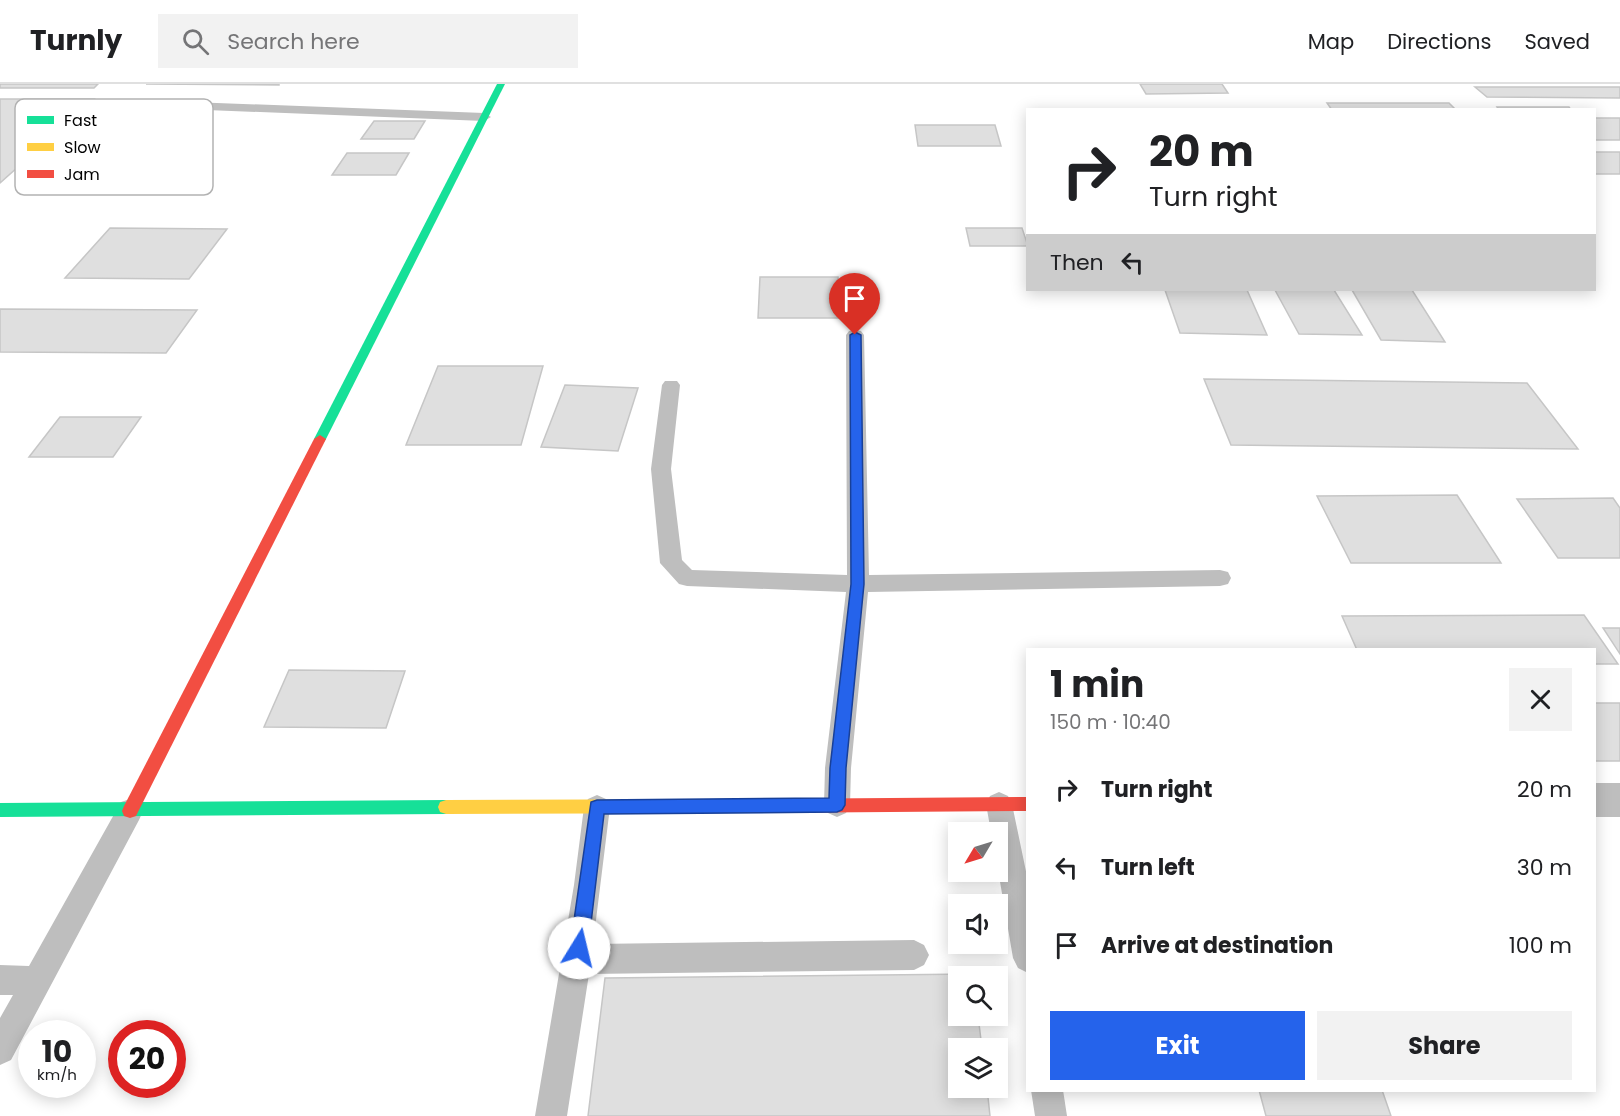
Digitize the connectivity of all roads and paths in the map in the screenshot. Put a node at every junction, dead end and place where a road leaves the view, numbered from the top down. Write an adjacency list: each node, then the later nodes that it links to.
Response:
1 (501, 84): 3 (street)
2 (213, 107): 3 (lane)
3 (484, 117): 15 (street)
4 (855, 335): 7 (lane)
5 (671, 386): 7 (lane)
6 (1220, 578): 7 (lane)
7 (858, 584): 12 (lane)
8 (1596, 800): 9 (street)
9 (1620, 800)
10 (999, 804): 11 (street); 12 (street); 16 (lane)
11 (1026, 804)
12 (837, 805): 13 (street)
13 (597, 807): 15 (street); 18 (lane)
14 (0, 810): 15 (street)
15 (130, 810): 20 (lane)
16 (1026, 947)
17 (914, 955): 18 (lane)
18 (577, 959): 23 (lane)
19 (0, 981): 20 (lane)
20 (37, 981): 21 (lane)
21 (0, 1049)
22 (1047, 1092): 24 (lane)
23 (552, 1116)
24 (1051, 1116)

